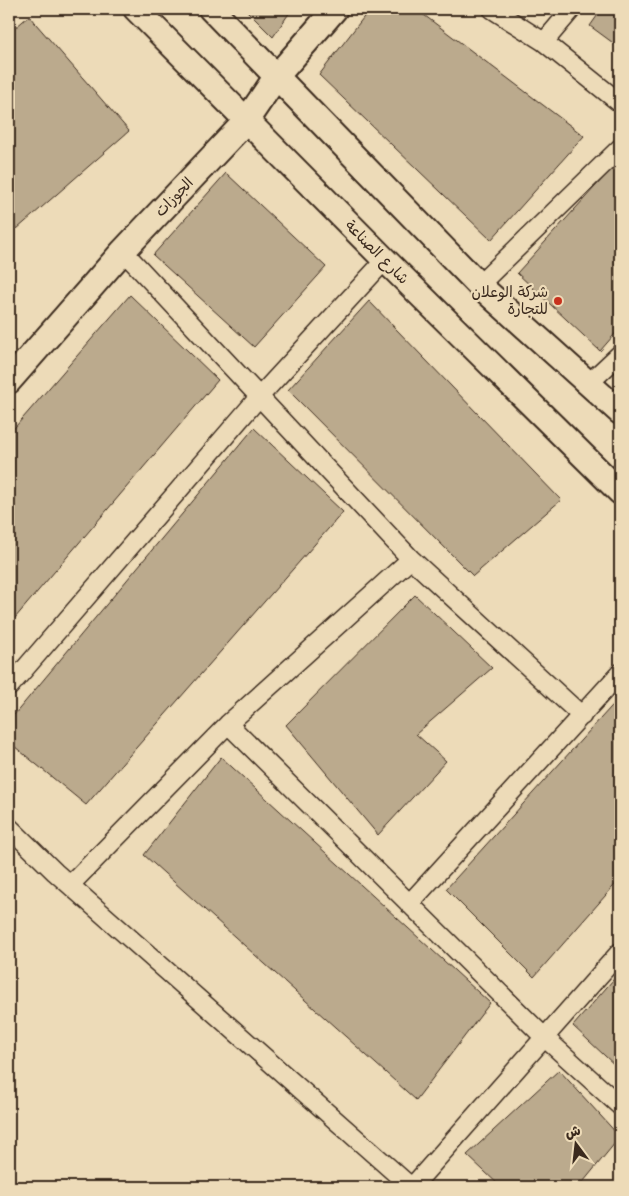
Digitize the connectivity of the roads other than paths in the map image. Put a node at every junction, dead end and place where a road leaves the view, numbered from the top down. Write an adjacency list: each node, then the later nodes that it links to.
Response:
1 (136, 9): 9 (street, شارع الصناعة)
2 (211, 9): 7 (street)
3 (336, 9): 7 (street, الجوزات)
4 (492, 9): 6 (street)
5 (572, 9): 6 (street)
6 (544, 42): 8 (street)
7 (276, 77): 9 (street, الجوزات); 13 (street)
8 (620, 104)
9 (246, 121): 11 (street, الجوزات); 12 (street, شارع الصناعة)
10 (620, 148): 13 (street)
11 (123, 251): 15 (street, الجوزات); 17 (street)
12 (384, 260): 17 (street); 19 (street, شارع الصناعة)
13 (479, 285): 16 (street)
14 (620, 354): 16 (street)
15 (9, 381)
16 (588, 384): 18 (street)
17 (259, 397): 20 (street); 22 (street)
18 (620, 412)
19 (620, 492)
20 (411, 559): 23 (street); 24 (street)
21 (620, 673): 23 (street)
22 (9, 687)
23 (582, 716): 27 (street)
24 (228, 724): 26 (street); 27 (street)
25 (9, 827): 26 (street)
26 (70, 885): 31 (street)
27 (409, 904): 29 (street)
28 (620, 952): 29 (street)
29 (544, 1037): 30 (street); 31 (street)
30 (620, 1106)
31 (411, 1187)

